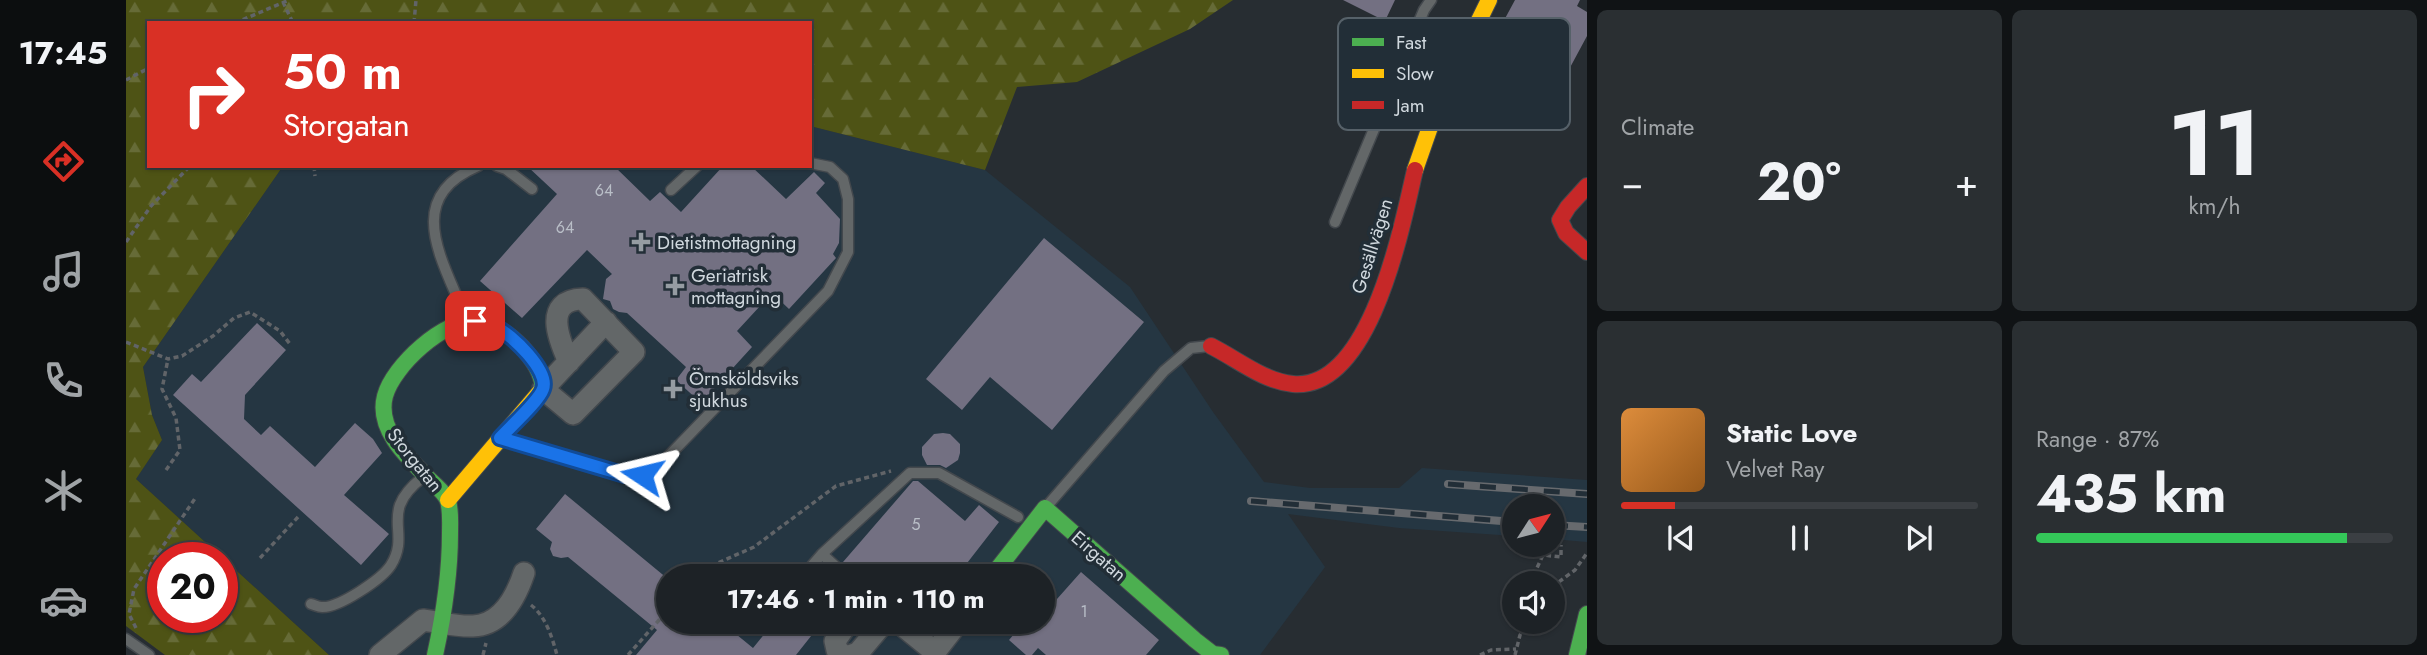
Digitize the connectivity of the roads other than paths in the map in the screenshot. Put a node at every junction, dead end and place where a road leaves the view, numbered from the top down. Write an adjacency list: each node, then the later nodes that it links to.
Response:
1 (1431, 0): 3 (lane)
2 (1489, 0): 4 (street, Gesällvägen)
3 (1421, 18)
4 (1480, 18)
5 (1374, 130): 14 (lane)
6 (1428, 130): 18 (street, Gesällvägen)
7 (812, 163): 21 (lane)
8 (474, 168): 17 (lane)
9 (503, 168): 12 (lane)
10 (695, 168): 13 (lane)
11 (1587, 187): 15 (street)
12 (532, 189)
13 (671, 190)
14 (1335, 222)
15 (1587, 252)
16 (606, 321): 19 (street, Storgatan); 19 (street); 20 (street)
17 (467, 322): 20 (street); 22 (street, Storgatan)
18 (1211, 346): 24 (lane)
19 (569, 362): 20 (street, Storgatan)
20 (543, 389): 21 (street, Storgatan)
21 (500, 438): 23 (street, Storgatan)
22 (426, 476): 23 (street, Storgatan); 31 (lane)
23 (448, 500): 33 (street, Storgatan)
24 (1045, 508): 29 (street); 44 (street, Eirgatan)
25 (1018, 517): 26 (lane)
26 (822, 554): 27 (lane); 28 (lane)
27 (813, 564)
28 (833, 564)
29 (1001, 564)
30 (524, 573): 33 (street)
31 (311, 604)
32 (1587, 614): 46 (street)
33 (442, 622): 40 (street); 41 (street, Storgatan)
34 (840, 634): 42 (street)
35 (874, 634): 43 (street)
36 (913, 634): 37 (street)
37 (949, 634)
38 (126, 639): 39 (lane)
39 (149, 655)
40 (380, 655)
41 (435, 655)
42 (843, 655)
43 (852, 655)
44 (1213, 655): 45 (street, Eirgatan)
45 (1221, 655)
46 (1577, 655)

